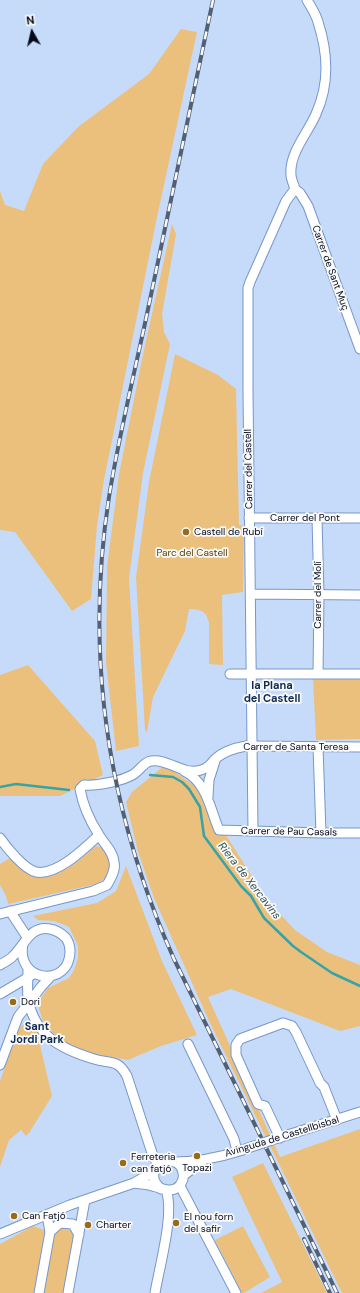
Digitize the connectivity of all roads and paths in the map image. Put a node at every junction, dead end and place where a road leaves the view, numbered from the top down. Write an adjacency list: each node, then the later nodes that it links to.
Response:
1 (307, 0): 2 (street)
2 (295, 189): 3 (street, Carrer de Sant Muç); 4 (street, Carrer del Castell)
3 (360, 350)
4 (250, 518): 5 (street, Carrer del Pont); 7 (street, Carrer del Castell)
5 (317, 518): 6 (street, Carrer del Pont); 8 (street, Carrer del Molí)
6 (360, 518)
7 (251, 594): 8 (street); 10 (street, Carrer del Castell)
8 (319, 595): 9 (street); 12 (street, Carrer del Molí)
9 (360, 595)
10 (252, 673): 11 (street); 12 (street); 14 (street, Carrer del Castell)
11 (230, 674)
12 (318, 674): 13 (street)
13 (360, 674)
14 (252, 746): 15 (street, Carrer de Santa Teresa); 17 (street, Carrer de Santa Teresa); 20 (street, Carrer del Castell)
15 (318, 747): 16 (street, Carrer de Santa Teresa); 21 (street)
16 (360, 747)
17 (216, 759): 18 (street, Carrer de Santa Teresa); 19 (street)
18 (180, 769): 19 (street); 23 (street, Carrer de Santa Teresa)
19 (209, 801): 20 (street, Carrer de Pau Casals)
20 (254, 831): 21 (street, Carrer de Pau Casals)
21 (321, 833): 22 (street, Carrer de Pau Casals)
22 (360, 833)
23 (99, 834): 24 (street); 25 (street)
24 (0, 838)
25 (10, 911): 26 (street); 27 (street)
26 (0, 914)
27 (25, 941): 28 (street); 29 (street); 30 (street)
28 (0, 965)
29 (30, 973): 30 (street); 31 (street); 32 (street)
30 (51, 976): 32 (street)
31 (0, 994)
32 (30, 1002): 33 (street); 34 (street)
33 (18, 1017): 34 (street); 36 (street)
34 (34, 1018): 43 (street)
35 (188, 1044): 40 (street)
36 (0, 1065)
37 (360, 1112): 38 (street, Avinguda de Castellbisbal)
38 (337, 1120): 39 (street, Avinguda de Castellbisbal); 39 (street)
39 (276, 1139): 40 (street, Avinguda de Castellbisbal, bridge)
40 (241, 1150): 41 (street, Avinguda de Castellbisbal)
41 (204, 1160): 42 (street); 44 (street)
42 (174, 1162): 43 (street); 44 (street)
43 (157, 1168): 45 (street); 47 (street)
44 (184, 1175): 46 (street)
45 (134, 1183): 47 (street); 48 (street)
46 (180, 1186): 47 (street); 58 (street)
47 (163, 1189): 57 (street)
48 (85, 1200): 49 (street); 54 (street)
49 (47, 1215): 51 (street); 52 (street)
50 (0, 1227): 51 (street)
51 (14, 1228): 53 (street)
52 (50, 1232): 54 (street); 55 (street)
53 (0, 1234)
54 (79, 1235): 56 (street)
55 (39, 1293)
56 (68, 1293)
57 (155, 1293)
58 (236, 1293)

